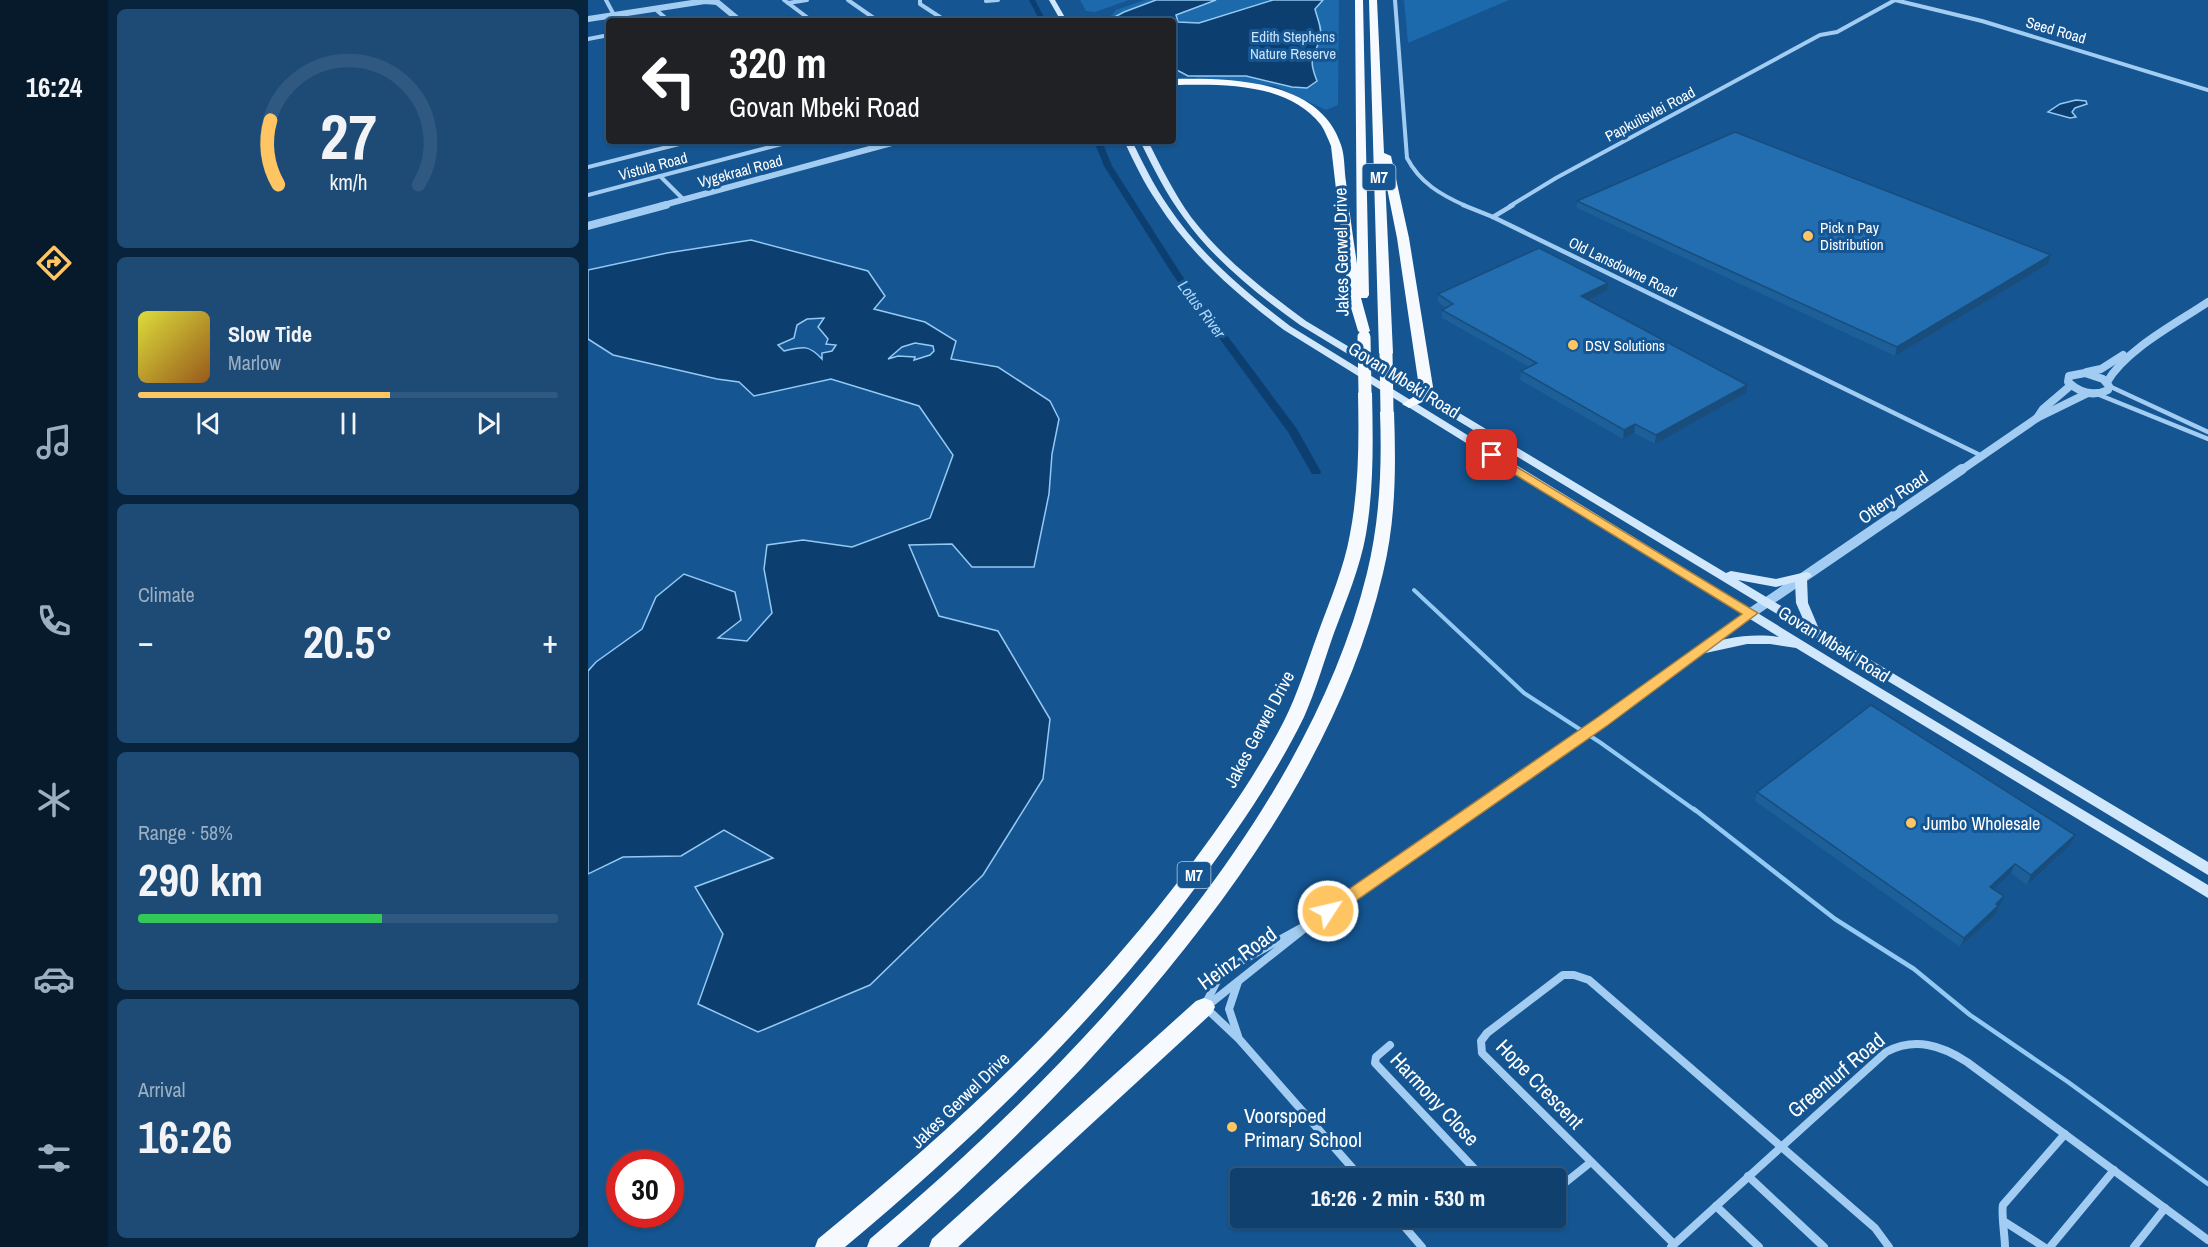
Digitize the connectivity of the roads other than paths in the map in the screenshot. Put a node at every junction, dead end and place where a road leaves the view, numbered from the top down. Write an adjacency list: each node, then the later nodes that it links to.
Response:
1 (606, 0): 15 (street)
2 (784, 0): 13 (street)
3 (807, 0): 13 (street)
4 (848, 0): 19 (street)
5 (920, 0): 20 (street)
6 (998, 0): 12 (street)
7 (1052, 0): 21 (main road)
8 (1359, 0): 40 (highway, Jakes Gerwel Drive / M7)
9 (1373, 0): 27 (highway, M7)
10 (1395, 0): 37 (street, Old Lansdowne Road)
11 (1895, 0): 26 (street, Seed Road); 37 (street, Papkuilsvlei Road)
12 (986, 1)
13 (788, 3): 18 (street)
14 (654, 8): 15 (street); 16 (street); 17 (street)
15 (614, 15): 22 (street)
16 (666, 18)
17 (736, 18)
18 (808, 18)
19 (874, 18)
20 (941, 18)
21 (1062, 18)
22 (588, 19)
23 (606, 36): 24 (street)
24 (588, 39)
25 (1176, 82): 40 (highway)
26 (2208, 90)
27 (1377, 111): 46 (highway); 81 (highway, M7, bridge)
28 (680, 144): 33 (street)
29 (782, 144): 34 (street, Vistula Road)
30 (887, 144): 36 (street, Vygekraal Road)
31 (1130, 144): 47 (main road, Govan Mbeki Road)
32 (1146, 144): 46 (main road, Govan Mbeki Road)
33 (588, 168)
34 (660, 176): 35 (street, Vistula Road); 36 (street)
35 (588, 195)
36 (684, 200): 38 (street, Vygekraal Road)
37 (1493, 217): 51 (street, Old Lansdowne Road)
38 (588, 226)
39 (2208, 302): 41 (street)
40 (1364, 334): 80 (highway, Jakes Gerwel Drive / M7, bridge)
41 (2143, 346): 42 (street); 43 (street)
42 (2085, 373): 43 (street); 44 (street, Ottery Road)
43 (2108, 384): 45 (street, Ottery Road); 49 (street)
44 (2070, 386): 45 (street); 48 (street, Ottery Road)
45 (2092, 394): 48 (street, Ottery Road); 50 (street)
46 (1424, 396): 47 (highway); 52 (main road, Govan Mbeki Road)
47 (1409, 404): 55 (main road, Govan Mbeki Road)
48 (2037, 418): 51 (street, Ottery Road)
49 (2208, 432)
50 (2208, 439)
51 (1982, 456): 53 (street, Ottery Road)
52 (1719, 572): 53 (main road); 54 (main road, Govan Mbeki Road)
53 (1804, 577): 54 (street, Ottery Road); 56 (main road)
54 (1768, 602): 55 (street, Ottery Road); 56 (main road, Govan Mbeki Road)
55 (1751, 613): 57 (street, Heinz Road); 58 (main road, Govan Mbeki Road)
56 (1814, 630): 59 (main road, Govan Mbeki Road)
57 (1701, 650): 58 (main road); 61 (street, Heinz Road)
58 (1809, 650): 60 (main road, Govan Mbeki Road)
59 (2208, 869)
60 (2208, 892)
61 (1310, 924): 62 (street, Heinz Road); 63 (street, Heinz Road)
62 (1240, 978): 63 (street, Heinz Road); 64 (street)
63 (1204, 1007): 64 (street); 82 (highway)
64 (1239, 1040): 69 (street)
65 (1390, 1046): 70 (street, Harmony Close)
66 (2065, 1134): 67 (street, Greenturf Road); 71 (street); 76 (street)
67 (1782, 1146): 68 (street, Hope Crescent); 72 (street, Greenturf Road); 86 (street)
68 (1591, 1162): 73 (street); 79 (street, Hope Crescent)
69 (1352, 1168)
70 (1474, 1168)
71 (2114, 1170): 75 (street); 89 (street)
72 (1748, 1176): 74 (street, Greenturf Road); 85 (street)
73 (1566, 1182)
74 (1716, 1206): 79 (street, Greenturf Road); 84 (street)
75 (2165, 1208): 78 (street); 90 (street)
76 (2006, 1222): 87 (street); 88 (street)
77 (1406, 1228): 83 (street)
78 (2208, 1240)
79 (1673, 1246)
80 (827, 1247)
81 (879, 1247)
82 (941, 1247)
83 (1422, 1247)
84 (1759, 1247)
85 (1824, 1247)
86 (1889, 1247)
87 (2005, 1247)
88 (2044, 1247)
89 (2050, 1247)
90 (2134, 1247)

